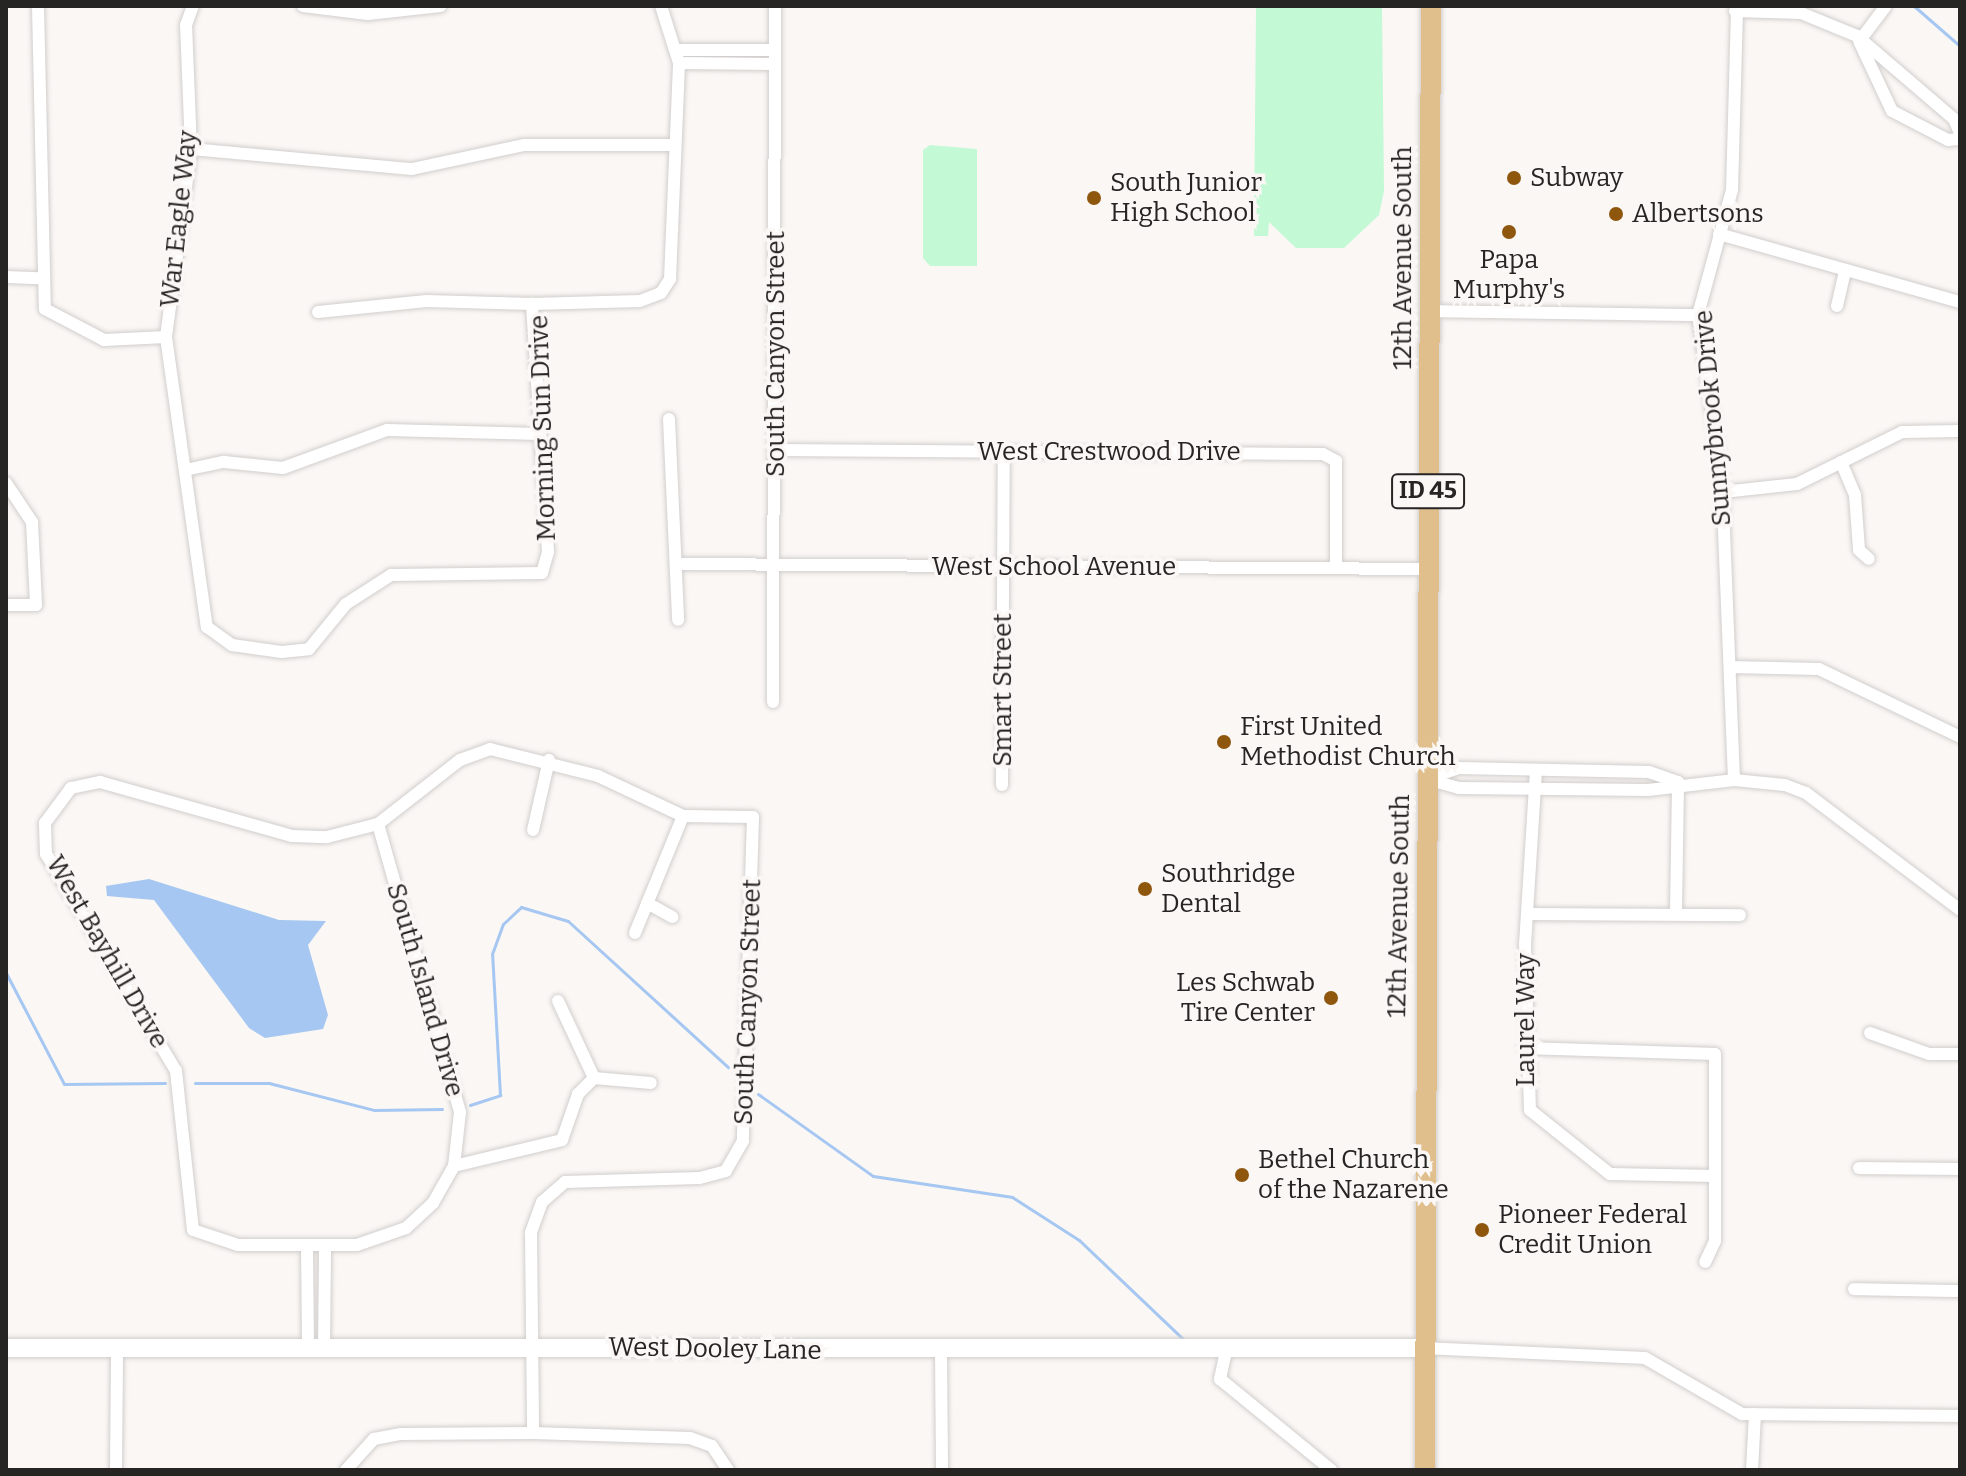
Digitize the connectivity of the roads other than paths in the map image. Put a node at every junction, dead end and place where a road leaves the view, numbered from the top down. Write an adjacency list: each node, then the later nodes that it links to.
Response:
1 (38, 6): 23 (street)
2 (193, 6): 19 (street, War Eagle Way)
3 (303, 6): 11 (street)
4 (441, 6): 10 (street)
5 (661, 6): 14 (street)
6 (775, 6): 13 (street, South Canyon Street)
7 (1431, 6): 27 (main road, 12th Avenue South / ID 45)
8 (1885, 7): 12 (street)
9 (1735, 8): 12 (street); 20 (street, Sunnybrook Drive)
10 (403, 9): 11 (street)
11 (388, 10)
12 (1859, 38): 16 (street); 17 (street)
13 (775, 50): 14 (street); 15 (street, South Canyon Street)
14 (678, 56): 15 (street); 18 (street, Morning Sun Drive)
15 (775, 64): 34 (street, South Canyon Street)
16 (1957, 115): 17 (street)
17 (1960, 136)
18 (673, 145): 19 (street); 25 (street, Morning Sun Drive)
19 (191, 149): 30 (street, War Eagle Way)
20 (1719, 234): 21 (street); 29 (street, Sunnybrook Drive)
21 (1845, 270): 24 (street); 26 (street)
22 (6, 277): 23 (street)
23 (39, 278): 30 (street)
24 (1960, 302)
25 (532, 304): 28 (street); 33 (street, Morning Sun Drive)
26 (1837, 306)
27 (1429, 311): 29 (street); 45 (main road, 12th Avenue South / ID 45)
28 (318, 312)
29 (1698, 315): 39 (street, Sunnybrook Drive)
30 (166, 337): 37 (street, Morning Sun Drive)
31 (669, 419): 41 (street)
32 (1960, 431): 36 (street)
33 (540, 434): 37 (street); 37 (street, Morning Sun Drive)
34 (776, 450): 35 (street, West Crestwood Drive); 42 (street, South Canyon Street)
35 (1004, 452): 43 (street, West Crestwood Drive); 44 (street, Smart Street)
36 (1841, 462): 39 (street); 40 (street)
37 (190, 469)
38 (6, 483): 46 (street)
39 (1723, 492): 48 (street, Sunnybrook Drive)
40 (1869, 559)
41 (680, 564): 42 (street, West School Avenue); 47 (street)
42 (776, 564): 44 (street, West School Avenue); 49 (street, South Canyon Street)
43 (1336, 565): 44 (street, West School Avenue); 45 (street, West School Avenue)
44 (1004, 568): 56 (street, Smart Street)
45 (1428, 569): 53 (main road, 12th Avenue South / ID 45)
46 (6, 605)
47 (678, 620)
48 (1730, 667): 50 (street); 54 (street, Sunnybrook Drive)
49 (773, 702)
50 (1960, 737)
51 (549, 760): 58 (street); 59 (street); 60 (street)
52 (1536, 770): 53 (street); 55 (street); 57 (street, Laurel Way)
53 (1427, 779): 57 (street); 86 (main road, 12th Avenue South / ID 45)
54 (1734, 780): 55 (street); 62 (street)
55 (1678, 782): 57 (street); 63 (street)
56 (1002, 785)
57 (1536, 789): 64 (street, Laurel Way)
58 (683, 816): 61 (street); 83 (street, South Canyon Street)
59 (378, 824): 74 (street, South Island Drive); 79 (street, West Bayhill Drive)
60 (533, 830)
61 (647, 903): 66 (street); 67 (street)
62 (1960, 910)
63 (1676, 912): 64 (street); 65 (street)
64 (1528, 914): 70 (street, Laurel Way)
65 (1740, 915)
66 (672, 917)
67 (635, 933)
68 (558, 1001): 72 (street)
69 (1870, 1033): 71 (street)
70 (1524, 1048): 77 (street, Laurel Way); 77 (street)
71 (1960, 1054)
72 (594, 1078): 73 (street); 74 (street)
73 (651, 1083)
74 (454, 1166): 78 (street, South Island Drive)
75 (1859, 1168): 76 (street)
76 (1960, 1169)
77 (1715, 1176): 80 (street)
78 (325, 1246): 79 (street, South Island Drive); 87 (street)
79 (307, 1247): 87 (street)
80 (1705, 1262)
81 (1854, 1289): 82 (street)
82 (1960, 1291)
83 (532, 1347): 87 (street, West Dooley Lane); 89 (street, West Dooley Lane); 92 (street, South Canyon Street)
84 (6, 1348): 85 (street, West Dooley Lane)
85 (117, 1348): 87 (street, West Dooley Lane); 93 (street)
86 (1423, 1348): 88 (street, West Dooley Lane); 90 (street); 98 (main road, 12th Avenue South / ID 45)
87 (316, 1349)
88 (1226, 1351): 89 (street, West Dooley Lane); 97 (street)
89 (941, 1352): 96 (street)
90 (1755, 1414): 91 (street); 99 (street)
91 (1960, 1416)
92 (533, 1433): 94 (street); 95 (street)
93 (116, 1470)
94 (346, 1470)
95 (728, 1470)
96 (942, 1470)
97 (1331, 1470)
98 (1425, 1470)
99 (1752, 1470)

